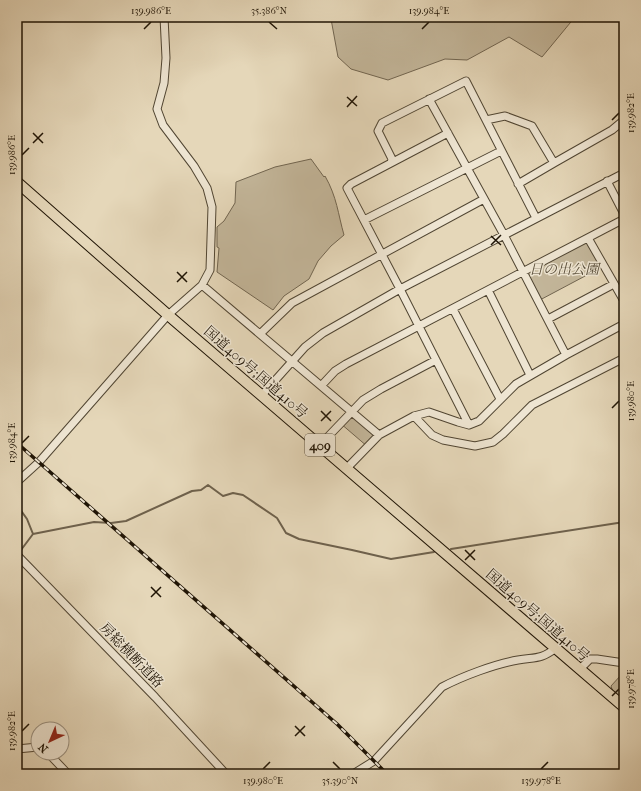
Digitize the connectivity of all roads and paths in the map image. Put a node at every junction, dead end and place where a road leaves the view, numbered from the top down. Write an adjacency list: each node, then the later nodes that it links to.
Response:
1 (164, 17): 24 (street)
2 (429, 99): 3 (street); 5 (street); 7 (street)
3 (486, 120): 6 (street); 8 (street)
4 (623, 123): 8 (street)
5 (448, 133): 7 (street); 9 (street)
6 (501, 151): 9 (street); 13 (street)
7 (391, 163): 18 (street)
8 (554, 163): 13 (street)
9 (467, 168): 14 (street); 18 (street)
10 (624, 173): 11 (street)
11 (607, 181): 15 (street); 16 (street)
12 (17, 182): 29 (highway, 国道409号;国道410号 / 409)
13 (518, 184): 16 (street)
14 (484, 199): 19 (street); 21 (street)
15 (624, 214)
16 (536, 218): 19 (street)
17 (624, 219): 20 (street)
18 (364, 220): 21 (street)
19 (504, 235): 22 (street); 25 (street)
20 (588, 238): 22 (street); 23 (street)
21 (382, 254): 25 (street); 33 (street)
22 (523, 272): 26 (street); 30 (street)
23 (614, 284): 27 (street); 30 (street)
24 (202, 285): 29 (street); 33 (street)
25 (400, 289): 32 (street); 37 (street)
26 (488, 290): 28 (street); 38 (street)
27 (624, 301)
28 (453, 308): 32 (street); 41 (street)
29 (168, 315): 40 (highway, 国道409号;国道410号 / 409); 48 (street)
30 (548, 319): 34 (street)
31 (624, 324): 34 (street)
32 (419, 326): 36 (street); 39 (street)
33 (260, 334): 37 (street)
34 (566, 355): 38 (street)
35 (624, 358): 43 (street)
36 (436, 360): 42 (street); 44 (street)
37 (292, 361): 39 (street); 40 (street)
38 (530, 375): 41 (street)
39 (321, 386): 42 (street)
40 (262, 395): 46 (highway, 国道409号;国道410号 / 409)
41 (500, 399): 44 (street)
42 (351, 412): 45 (street); 46 (street)
43 (414, 416): 44 (street); 45 (street)
44 (469, 425)
45 (379, 436): 47 (street)
46 (320, 445): 47 (highway, 国道409号;国道410号 / 409)
47 (347, 468): 50 (highway, 国道409号;国道410号 / 409)
48 (17, 482)
49 (17, 555): 58 (street, 房総横断道路)
50 (556, 648): 52 (highway, 国道409号;国道410号 / 409); 59 (street)
51 (624, 663): 52 (street)
52 (580, 669): 53 (highway, 国道409号;国道410号 / 409)
53 (624, 707)
54 (30, 748): 55 (street)
55 (17, 749)
56 (56, 761): 57 (street)
57 (68, 774)
58 (226, 774)
59 (353, 774)

